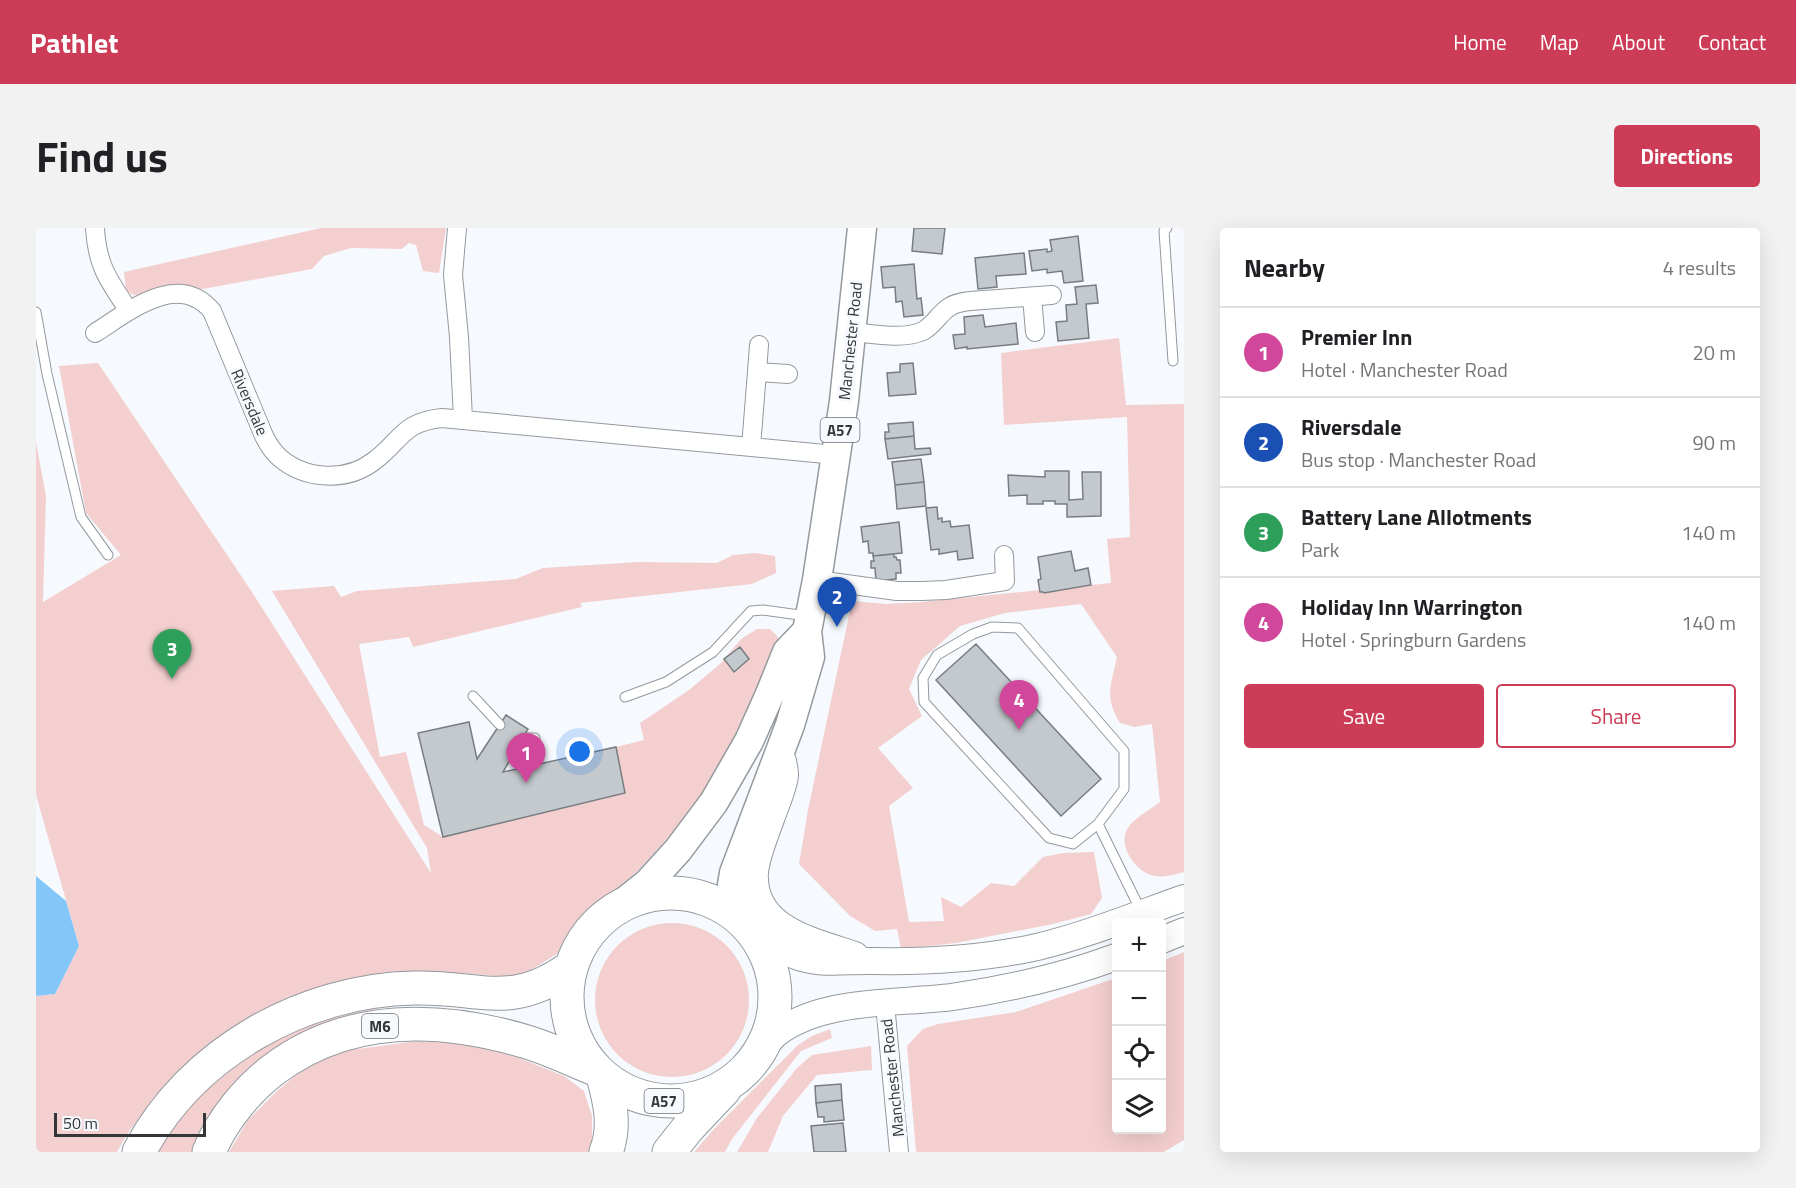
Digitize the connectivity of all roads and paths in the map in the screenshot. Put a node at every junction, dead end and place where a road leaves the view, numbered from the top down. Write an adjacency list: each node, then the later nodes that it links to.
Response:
1 (95, 228): 7 (street)
2 (458, 228): 16 (street)
3 (862, 228): 9 (main road, Manchester Road / A57)
4 (1167, 228): 13 (lane)
5 (1052, 295): 6 (street)
6 (1032, 297): 9 (street); 10 (street)
7 (129, 311): 11 (street, Riversdale); 16 (street, Riversdale)
8 (36, 312): 19 (lane)
9 (852, 332): 18 (main road, Manchester Road / A57)
10 (1035, 332)
11 (95, 333)
12 (759, 345): 14 (street)
13 (1173, 361)
14 (757, 372): 15 (street); 17 (street)
15 (789, 374)
16 (463, 419): 17 (street, Riversdale)
17 (751, 447): 18 (street, Riversdale)
18 (836, 455): 21 (main road, Manchester Road / A57)
19 (108, 555)
20 (1004, 555): 21 (street)
21 (817, 580): 22 (main road, Manchester Road / A57)
22 (808, 624): 24 (lane); 28 (main road, Manchester Road / A57); 31 (main road, A57)
23 (473, 696): 25 (lane)
24 (625, 697)
25 (500, 725)
26 (523, 738): 27 (lane)
27 (535, 738)
28 (782, 746): 33 (main road, Manchester Road / A57); 37 (main road)
29 (1098, 824): 29 (lane); 32 (lane)
30 (1184, 898): 32 (main road)
31 (618, 907): 33 (highway, A57); 38 (highway, A57)
32 (1142, 913): 37 (main road)
33 (743, 922): 37 (main road); 40 (highway, A57)
34 (1184, 931): 35 (main road)
35 (1166, 938)
36 (1112, 959): 39 (main road)
37 (872, 961)
38 (571, 967): 41 (highway, A57); 43 (highway, M6)
39 (885, 1004): 40 (main road); 47 (street, Manchester Road)
40 (758, 1054): 42 (highway, A57)
41 (599, 1073): 42 (highway, A57); 44 (highway, M6); 45 (highway, A57)
42 (729, 1084): 46 (highway, A57)
43 (139, 1152)
44 (209, 1152)
45 (606, 1152)
46 (669, 1152)
47 (899, 1152)

